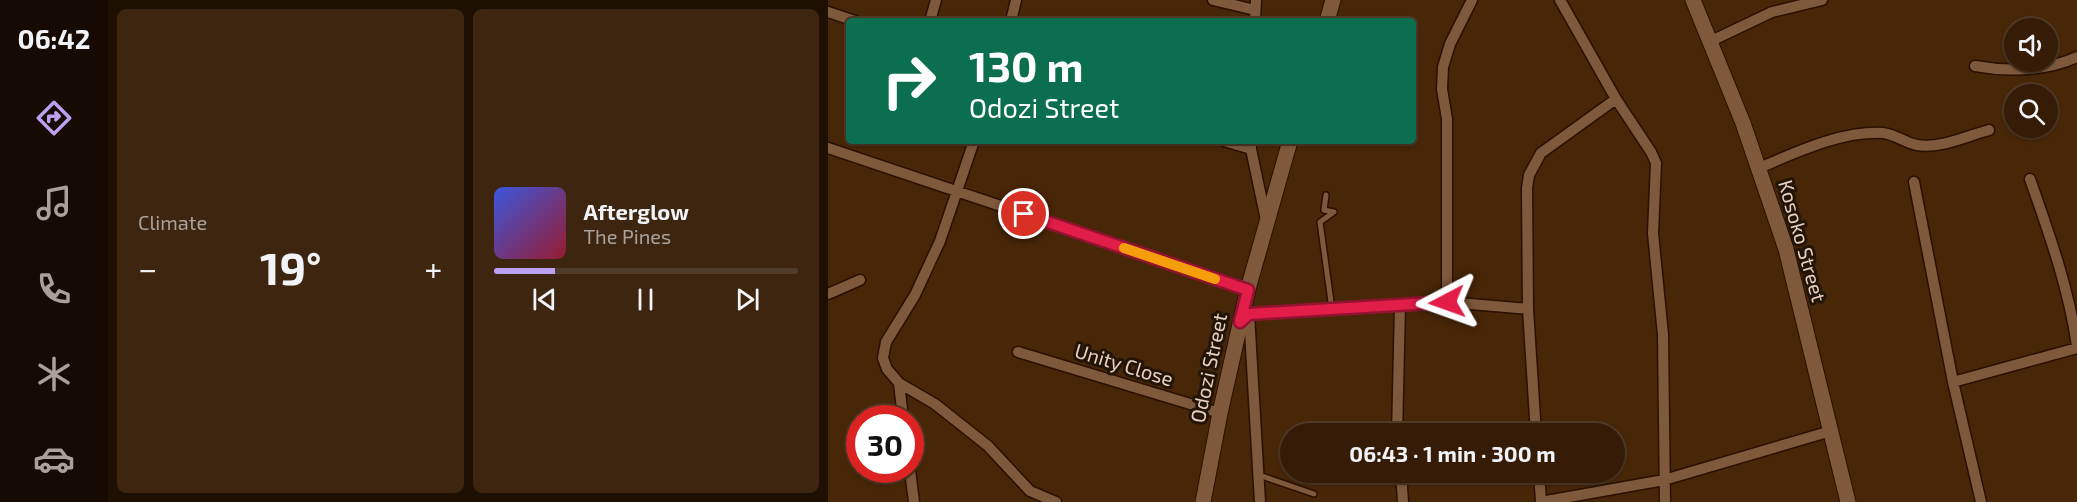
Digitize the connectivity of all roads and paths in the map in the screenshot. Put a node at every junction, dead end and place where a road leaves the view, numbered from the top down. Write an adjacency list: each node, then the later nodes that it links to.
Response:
1 (936, 0): 13 (street)
2 (1016, 0): 14 (street)
3 (1212, 0): 10 (street)
4 (1334, 0): 15 (street)
5 (1472, 0): 34 (street)
6 (1560, 0): 19 (street)
7 (1693, 0): 16 (street, Kosoko Street)
8 (1822, 0): 9 (street)
9 (1791, 4): 16 (street)
10 (1255, 10)
11 (828, 12): 12 (street)
12 (846, 18)
13 (931, 18)
14 (1012, 18)
15 (1328, 18)
16 (1710, 42): 25 (street, Kosoko Street)
17 (2077, 57): 18 (street)
18 (1975, 66)
19 (1616, 99): 37 (street); 49 (street)
20 (1989, 129): 25 (street)
21 (973, 144): 28 (street)
22 (1289, 144): 30 (street, Odozi Street)
23 (1251, 145): 30 (street)
24 (828, 148): 28 (street)
25 (1759, 168): 47 (street, Kosoko Street)
26 (2030, 179): 39 (street)
27 (1914, 182): 41 (street)
28 (957, 192): 32 (street); 42 (street)
29 (1326, 195): 36 (lane)
30 (1267, 225): 32 (street, Odozi Street)
31 (860, 280): 33 (street)
32 (1248, 290): 38 (street, Odozi Street)
33 (828, 294)
34 (1447, 302): 35 (street); 37 (street)
35 (1400, 305): 36 (street); 45 (street)
36 (1332, 309): 38 (street)
37 (1528, 309): 46 (street)
38 (1244, 318): 44 (street, Odozi Street); 48 (street)
39 (2077, 347): 41 (street)
40 (1018, 352): 44 (street, Unity Close)
41 (1953, 382): 62 (street)
42 (899, 383): 43 (street); 55 (street)
43 (902, 405)
44 (1220, 413): 56 (street, Odozi Street)
45 (1397, 423)
46 (1535, 423)
47 (1831, 431): 49 (street); 61 (street, Kosoko Street)
48 (1259, 475): 53 (lane); 57 (street)
49 (1664, 480): 59 (street); 60 (street)
50 (912, 483): 54 (street)
51 (1402, 483): 58 (street)
52 (1540, 483): 59 (street)
53 (1314, 494)
54 (914, 502)
55 (1056, 502)
56 (1203, 502)
57 (1260, 502)
58 (1403, 502)
59 (1541, 502)
60 (1665, 502)
61 (1848, 502)
62 (1981, 502)

